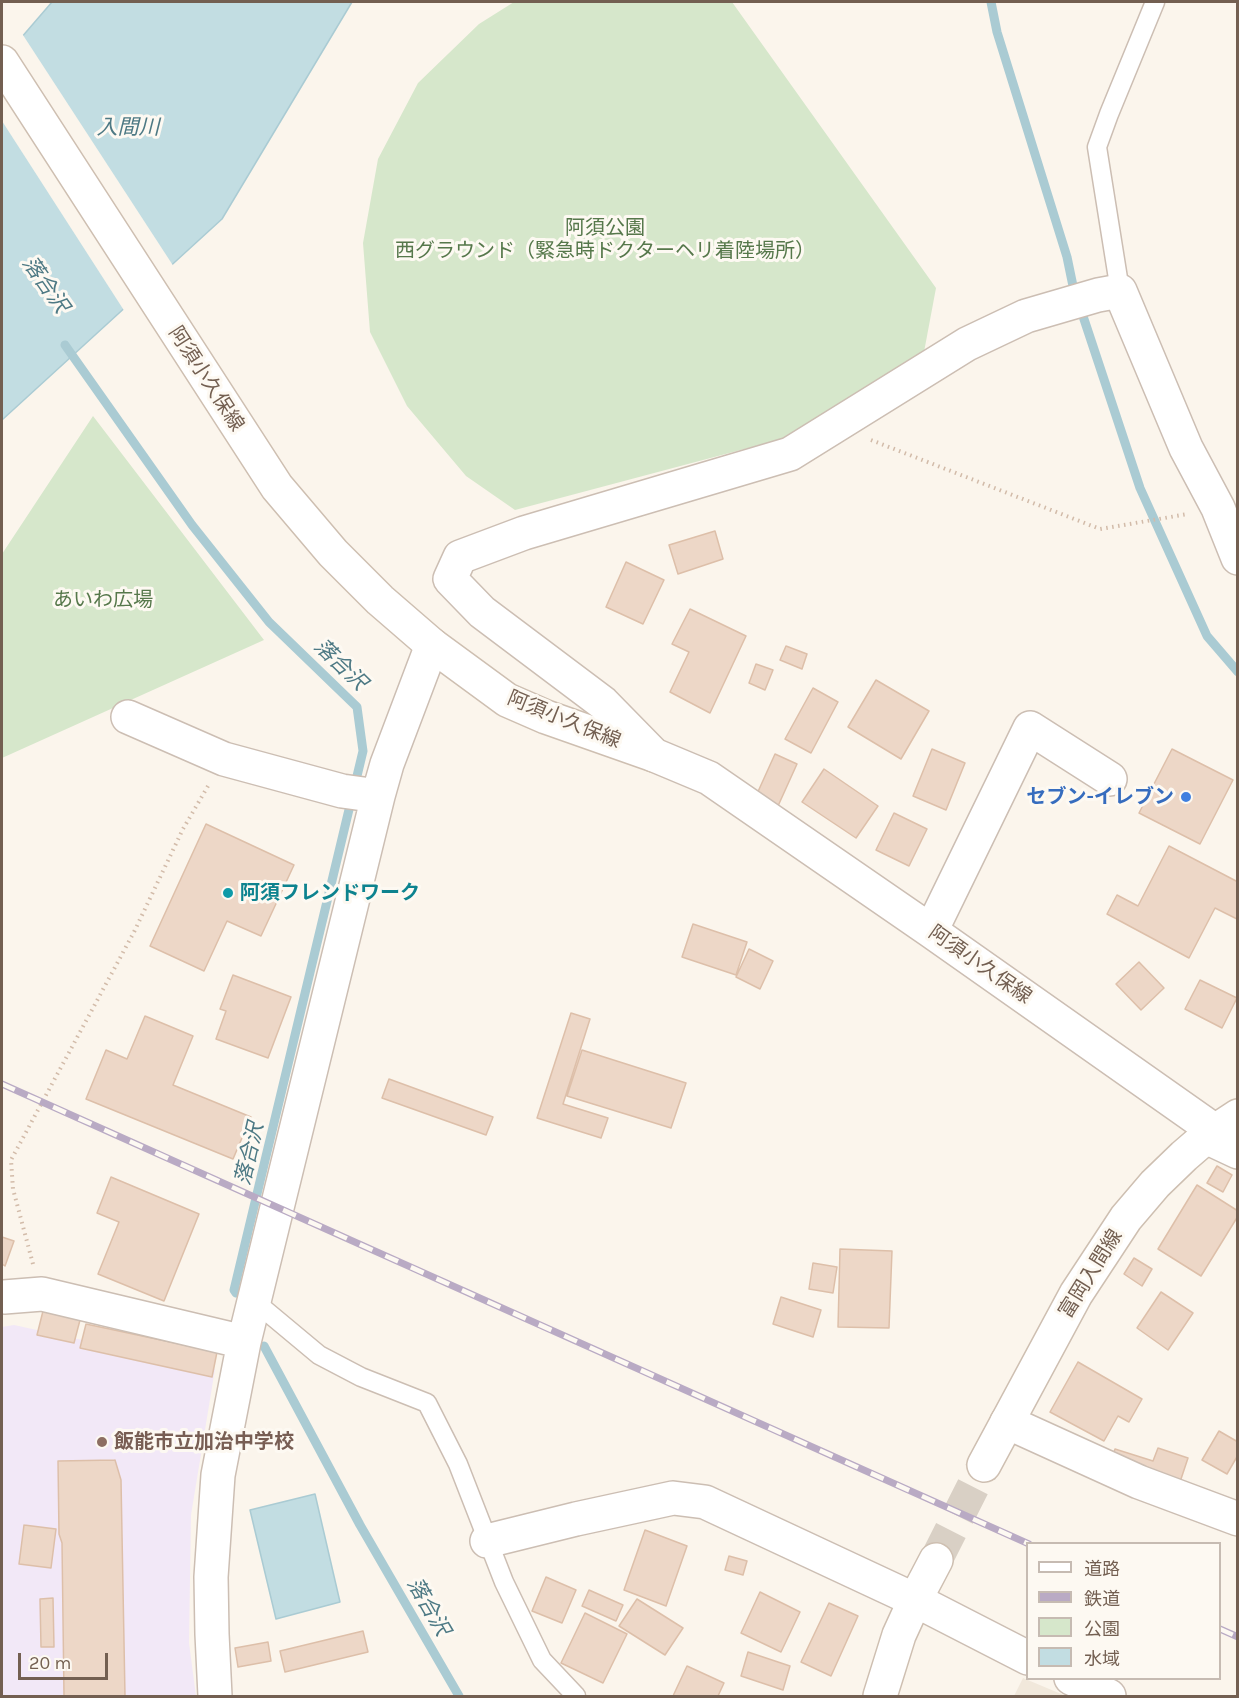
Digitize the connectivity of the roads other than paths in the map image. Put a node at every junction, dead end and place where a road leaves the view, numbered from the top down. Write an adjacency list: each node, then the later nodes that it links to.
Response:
1 (1155, 2): 3 (lane)
2 (2, 62): 6 (street, 阿須小久保線)
3 (1109, 293): 4 (street); 8 (street)
4 (1228, 507): 5 (street)
5 (1238, 558)
6 (432, 645): 8 (street, 阿須小久保線); 10 (street)
7 (128, 717): 10 (street)
8 (654, 755): 11 (street, 阿須小久保線)
9 (1110, 779): 11 (street)
10 (362, 794): 14 (street)
11 (931, 931): 12 (street, 阿須小久保線)
12 (1224, 1134): 16 (street, 富岡入間線)
13 (4, 1297): 15 (street)
14 (253, 1300): 15 (street); 19 (lane)
15 (244, 1342): 24 (street)
16 (1007, 1422): 17 (street, 富岡入間線); 18 (street)
17 (984, 1465)
18 (1238, 1520)
19 (488, 1541): 21 (street); 25 (lane)
20 (936, 1560): 21 (street)
21 (915, 1600): 22 (street); 26 (street)
22 (1026, 1657)
23 (1075, 1680): 27 (street)
24 (215, 1696)
25 (576, 1696)
26 (880, 1696)
27 (1109, 1696)

